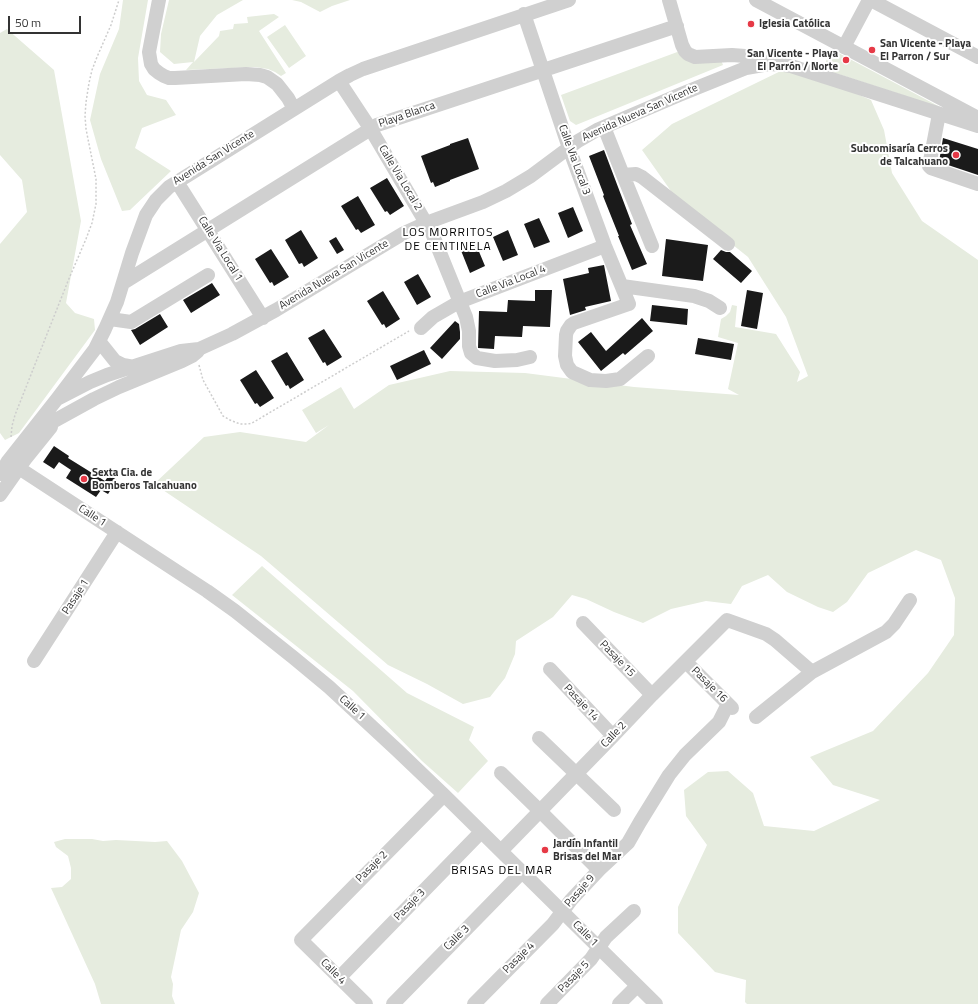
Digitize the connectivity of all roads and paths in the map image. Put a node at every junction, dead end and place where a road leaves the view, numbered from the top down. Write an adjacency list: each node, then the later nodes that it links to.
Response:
1 (118, 0): 45 (path)
2 (159, 0): 14 (street)
3 (569, 0): 7 (street, Avenida San Vicente)
4 (669, 0): 8 (street)
5 (756, 0): 9 (street)
6 (870, 0): 9 (street); 10 (street)
7 (524, 14): 12 (street, Calle Via Local 3); 13 (street, Avenida San Vicente)
8 (677, 26): 11 (street); 12 (street, Playa Blanca)
9 (844, 47): 16 (street)
10 (978, 57)
11 (769, 64): 15 (street, Avenida Nueva San Vicente); 18 (street, Avenida Nueva San Vicente)
12 (543, 70): 19 (street, Playa Blanca); 20 (street, Calle Via Local 3)
13 (339, 80): 14 (street, Avenida San Vicente); 19 (street, Calle Via Local 2)
14 (294, 109): 22 (street, Avenida San Vicente)
15 (939, 114): 17 (street, Avenida Nueva San Vicente); 23 (street)
16 (978, 118)
17 (978, 126)
18 (604, 127): 20 (street, Avenida Nueva San Vicente); 21 (street)
19 (370, 128): 24 (street, Calle Via Local 2); 25 (street, Playa Blanca)
20 (569, 148): 24 (street, Avenida Nueva San Vicente); 27 (street, Calle Via Local 3)
21 (622, 175): 26 (street); 28 (street)
22 (177, 182): 25 (street, Calle Via Local 1); 30 (street, Avenida San Vicente)
23 (978, 184)
24 (426, 223): 32 (street, Calle Via Local 2); 34 (street, Avenida Nueva San Vicente)
25 (208, 230): 30 (street, Playa Blanca); 34 (street, Calle Via Local 1)
26 (728, 244)
27 (605, 246): 31 (street, Calle Via Local 3); 32 (street, Calle Via Local 4)
28 (652, 246)
29 (208, 275): 35 (street)
30 (122, 283): 35 (street, Avenida San Vicente)
31 (622, 286): 33 (street); 39 (street, Calle Via Local 3)
32 (459, 302): 36 (street, Calle Via Local 4); 40 (street, Calle Via Local 2)
33 (720, 308)
34 (263, 318): 38 (street, Avenida Nueva San Vicente)
35 (110, 319): 37 (street, Avenida San Vicente)
36 (421, 328): 38 (path)
37 (99, 341): 41 (street); 42 (street, Avenida San Vicente)
38 (199, 349): 41 (street, Avenida Nueva San Vicente); 43 (street, Avenida Nueva San Vicente)
39 (648, 356)
40 (530, 357)
41 (134, 367): 42 (street, Avenida Nueva San Vicente)
42 (57, 399): 44 (street, Avenida San Vicente)
43 (58, 419): 44 (street, Avenida Nueva San Vicente); 46 (street)
44 (27, 437): 45 (street, Avenida San Vicente)
45 (17, 450): 46 (street, Avenida San Vicente)
46 (13, 464): 47 (street, Avenida San Vicente); 48 (street); 49 (street, Calle 1)
47 (0, 474)
48 (0, 495)
49 (117, 532): 52 (street, Pasaje 1); 63 (street, Calle 1)
50 (910, 600): 55 (street)
51 (583, 623): 56 (street, Pasaje 15)
52 (34, 661)
53 (686, 662): 55 (street, Calle 2); 56 (street, Calle 2); 57 (street, Pasaje 16)
54 (550, 669): 59 (street, Pasaje 14)
55 (812, 672): 58 (street)
56 (652, 695): 59 (street, Calle 2)
57 (730, 706): 68 (street, Pasaje 9)
58 (756, 717)
59 (613, 736): 62 (street, Calle 2)
60 (539, 738): 62 (street)
61 (501, 773): 65 (street)
62 (576, 774): 64 (street); 65 (street, Calle 2)
63 (444, 795): 66 (street, Calle 1); 72 (street, Pasaje 2)
64 (614, 810)
65 (540, 811): 67 (street, Calle 2); 68 (street)
66 (481, 832): 67 (street, Calle 1); 74 (street, Pasaje 3)
67 (501, 851): 69 (street, Calle 1)
68 (598, 870): 71 (street, Pasaje 9)
69 (522, 872): 71 (street, Calle 1); 77 (street, Calle 3)
70 (634, 911): 73 (street, Pasaje 5)
71 (562, 912): 73 (street, Calle 1); 78 (street, Pasaje 4)
72 (301, 940): 74 (street, Calle 4)
73 (599, 948): 75 (street, Calle 1); 79 (street, Pasaje 5)
74 (339, 978): 76 (street, Calle 4)
75 (637, 986): 80 (street); 81 (street, Calle 1)
76 (366, 1004)
77 (392, 1004)
78 (474, 1004)
79 (547, 1004)
80 (619, 1004)
81 (656, 1004)

